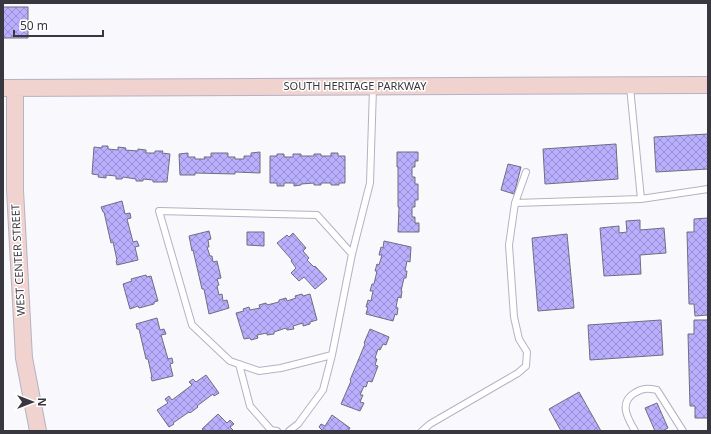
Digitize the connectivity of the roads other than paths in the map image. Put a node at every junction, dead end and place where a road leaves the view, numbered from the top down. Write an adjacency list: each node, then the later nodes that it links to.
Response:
1 (630, 85): 2 (main road, SOUTH HERITAGE PARKWAY); 3 (main road, SOUTH HERITAGE PARKWAY); 7 (lane)
2 (708, 85)
3 (373, 86): 4 (main road, SOUTH HERITAGE PARKWAY); 9 (lane)
4 (9, 88): 12 (main road, WEST CENTER STREET)
5 (526, 172): 8 (lane)
6 (708, 189): 7 (lane)
7 (641, 199): 8 (lane)
8 (516, 203): 15 (lane)
9 (352, 254): 10 (lane); 11 (lane)
10 (332, 355): 11 (lane); 14 (lane)
11 (239, 364): 13 (lane)
12 (38, 431)
13 (277, 431)
14 (289, 431)
15 (422, 431)
16 (635, 431): 17 (lane)
17 (683, 431)

